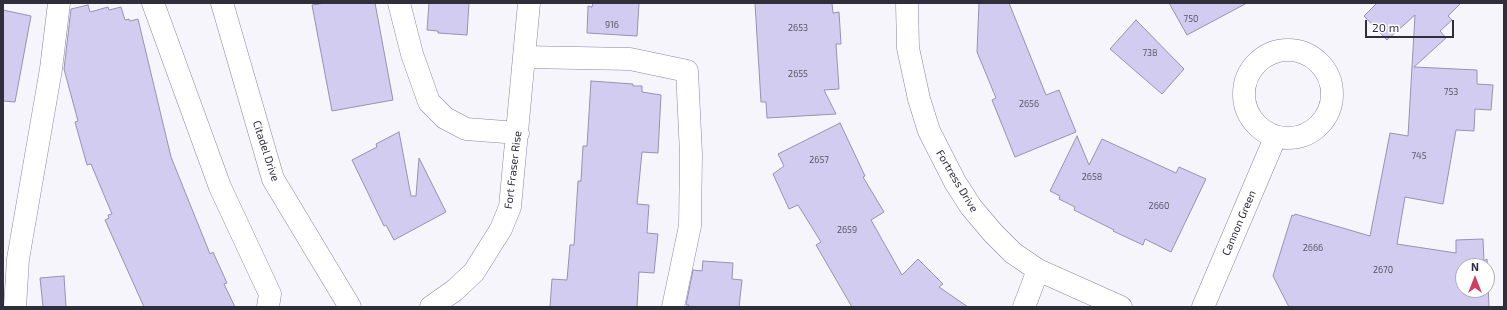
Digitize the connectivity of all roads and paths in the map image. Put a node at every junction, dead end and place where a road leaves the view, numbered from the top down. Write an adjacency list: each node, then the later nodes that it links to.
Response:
1 (59, 3): 11 (street)
2 (153, 3): 12 (street)
3 (222, 3): 13 (street, Citadel Drive)
4 (399, 3): 8 (street)
5 (529, 3): 7 (street, Fort Fraser Rise)
6 (907, 3): 10 (street, Fortress Drive)
7 (524, 57): 8 (street, Fort Fraser Rise); 15 (street)
8 (518, 133): 14 (street, Fort Fraser Rise)
9 (1275, 138): 9 (street); 18 (street, Cannon Green)
10 (1038, 270): 16 (street); 17 (street, Fortress Drive)
11 (15, 307)
12 (268, 307)
13 (350, 307)
14 (431, 307)
15 (673, 307)
16 (1024, 307)
17 (1121, 307)
18 (1203, 307)

